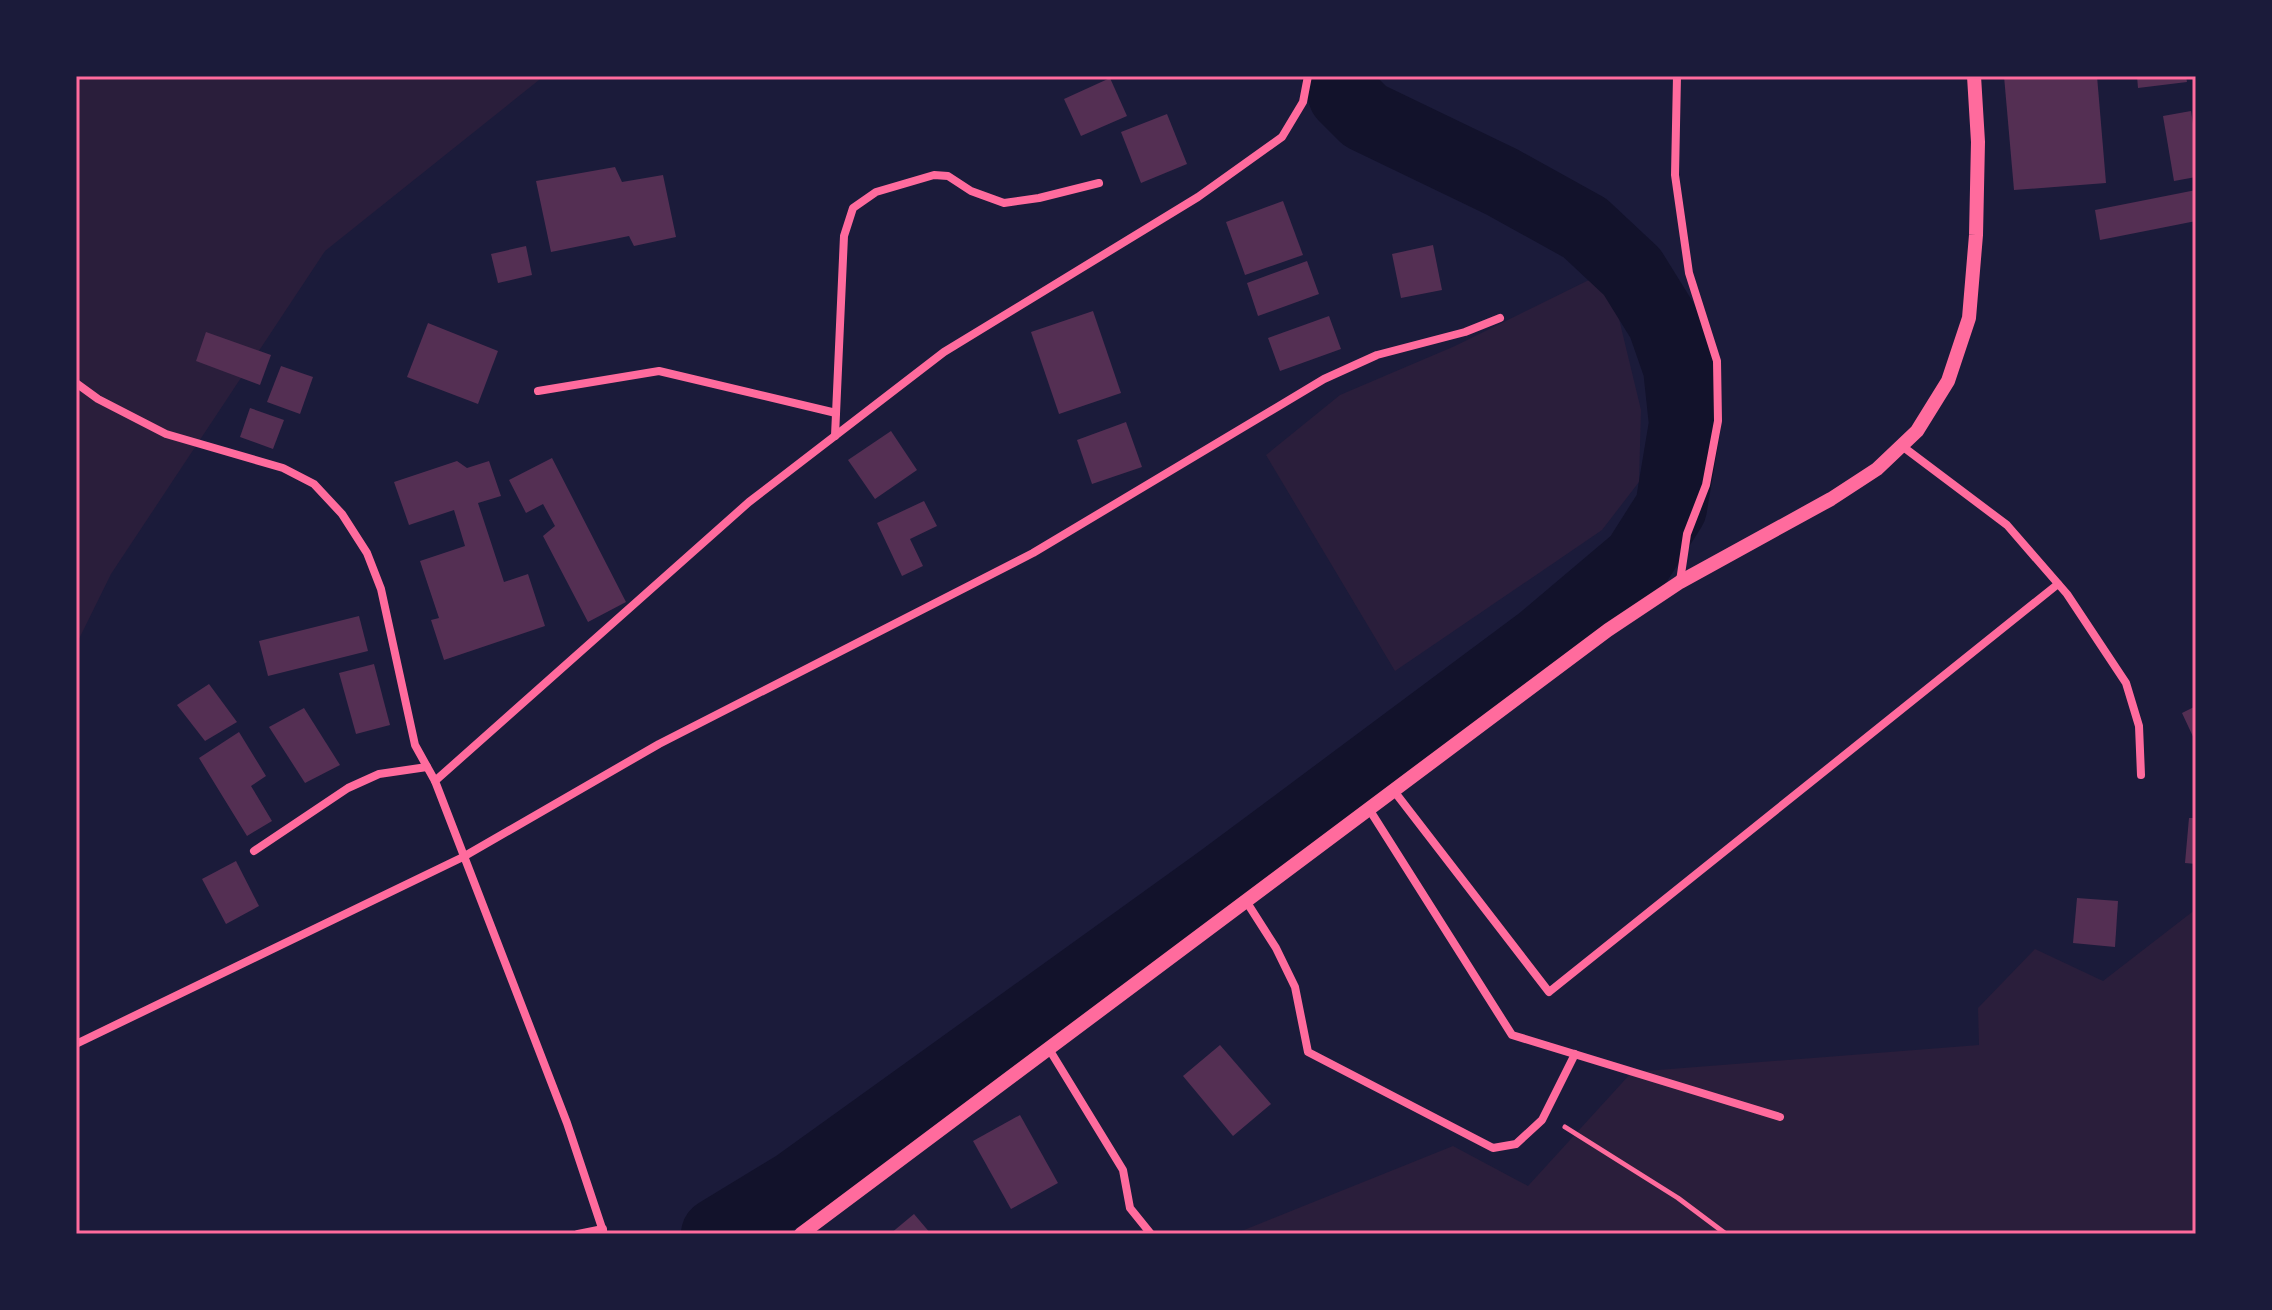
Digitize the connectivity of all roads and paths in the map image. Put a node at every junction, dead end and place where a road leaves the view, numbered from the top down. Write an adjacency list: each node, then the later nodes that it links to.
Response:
1 (1308, 76): 9 (street)
2 (1677, 76): 11 (street)
3 (1974, 76): 10 (street)
4 (1099, 183): 8 (street)
5 (1500, 318): 19 (street)
6 (76, 383): 13 (street)
7 (538, 391): 8 (street)
8 (836, 413): 9 (street)
9 (835, 436): 15 (street)
10 (1902, 446): 11 (street); 12 (street)
11 (1680, 582): 16 (street)
12 (2058, 584): 14 (street); 16 (street)
13 (427, 767): 15 (street); 18 (street)
14 (2141, 775)
15 (435, 781): 19 (street)
16 (1394, 791): 17 (street)
17 (1369, 809): 20 (street); 23 (street)
18 (254, 851)
19 (463, 857): 21 (street); 26 (street)
20 (1246, 901): 22 (street); 25 (street)
21 (76, 1044)
22 (1049, 1049): 28 (street); 29 (street)
23 (1575, 1054): 24 (street); 25 (street)
24 (1780, 1117)
25 (1542, 1120): 30 (path)
26 (604, 1232): 27 (street)
27 (578, 1234)
28 (801, 1234)
29 (1151, 1234)
30 (1726, 1234)

